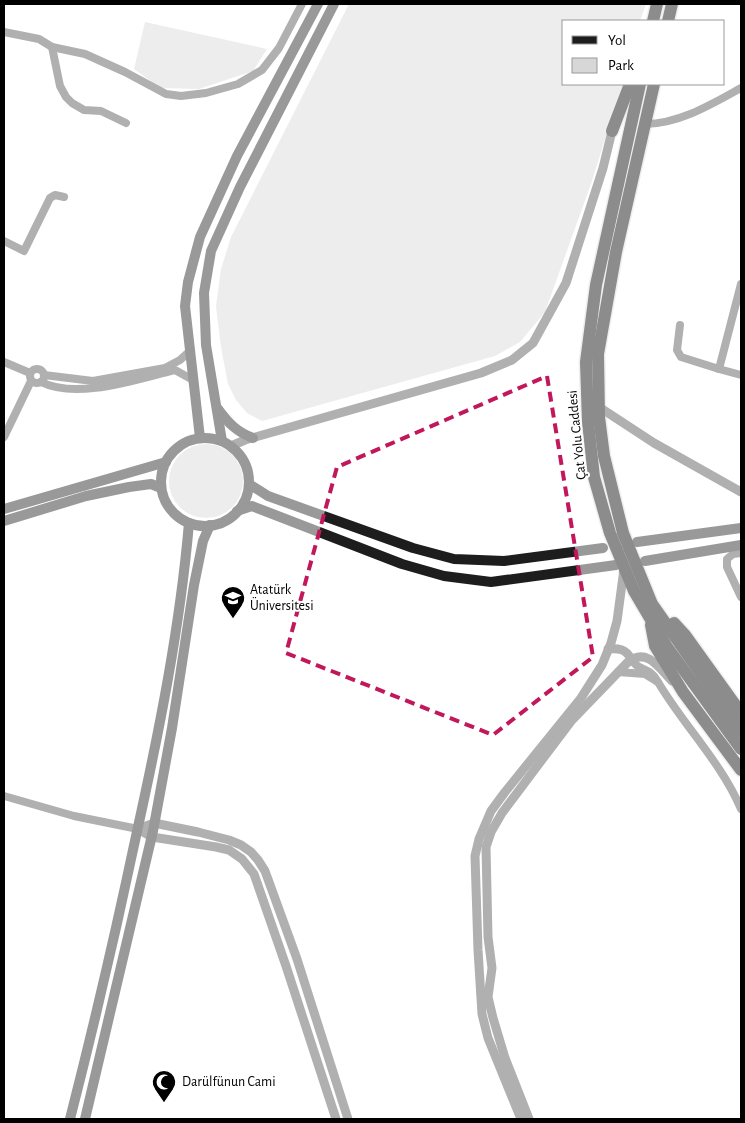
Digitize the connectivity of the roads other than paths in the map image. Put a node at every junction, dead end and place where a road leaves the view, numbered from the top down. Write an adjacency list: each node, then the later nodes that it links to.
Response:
1 (302, 4): 9 (street)
2 (318, 4): 21 (main road)
3 (334, 4): 29 (main road)
4 (657, 4): 6 (highway)
5 (672, 4): 7 (highway)
6 (653, 20)
7 (668, 20)
8 (4, 32): 9 (street)
9 (52, 47): 14 (street)
10 (630, 85): 16 (highway)
11 (640, 85): 49 (highway, Çat Yolu Caddesi)
12 (654, 85): 15 (highway, Çat Yolu Caddesi)
13 (741, 88): 15 (street)
14 (126, 123)
15 (645, 124): 28 (highway, Çat Yolu Caddesi)
16 (612, 131): 32 (street)
17 (64, 197): 18 (street)
18 (4, 241)
19 (741, 284): 23 (street)
20 (680, 325): 23 (street)
21 (190, 351): 26 (street); 27 (main road)
22 (4, 362): 25 (street)
23 (719, 369): 24 (street)
24 (741, 375)
25 (31, 377): 26 (street); 26 (street); 30 (street)
26 (42, 378): 27 (street)
27 (193, 380): 31 (main road)
28 (599, 407): 37 (street); 50 (highway, Çat Yolu Caddesi)
29 (217, 408): 32 (main road); 33 (main road)
30 (4, 437)
31 (200, 438): 33 (main road); 34 (main road)
32 (253, 438): 33 (street)
33 (226, 444): 35 (main road)
34 (166, 462): 36 (main road); 38 (main road)
35 (249, 484): 39 (main road); 46 (main road)
36 (161, 488): 40 (main road); 41 (main road)
37 (741, 492)
38 (4, 509)
39 (237, 511): 42 (main road); 49 (main road)
40 (4, 521)
41 (189, 523): 42 (main road); 65 (main road)
42 (210, 525): 64 (main road)
43 (741, 528): 44 (main road)
44 (637, 542)
45 (741, 545): 48 (main road)
46 (603, 548)
47 (741, 553): 51 (street)
48 (645, 560)
49 (620, 567): 52 (highway, Çat Yolu Caddesi); 53 (street)
50 (648, 594): 58 (highway); 59 (highway, Çat Yolu Caddesi)
51 (741, 596)
52 (650, 618): 57 (highway); 60 (highway, Çat Yolu Caddesi)
53 (607, 652): 54 (street); 55 (street); 67 (street)
54 (631, 659): 55 (street); 56 (street); 57 (street)
55 (618, 672): 56 (street); 68 (street)
56 (658, 682): 63 (street)
57 (683, 692): 61 (highway)
58 (741, 713)
59 (741, 731)
60 (741, 749)
61 (741, 770)
62 (4, 796): 65 (street)
63 (741, 809)
64 (154, 823): 65 (street); 66 (main road); 74 (street)
65 (138, 829): 66 (street); 71 (main road)
66 (152, 837): 72 (main road); 73 (street)
67 (478, 961): 68 (street); 69 (street)
68 (492, 962): 70 (street)
69 (479, 972): 70 (street); 75 (street)
70 (491, 973): 76 (street)
71 (70, 1119)
72 (85, 1119)
73 (336, 1119)
74 (348, 1119)
75 (521, 1119)
76 (529, 1119)

